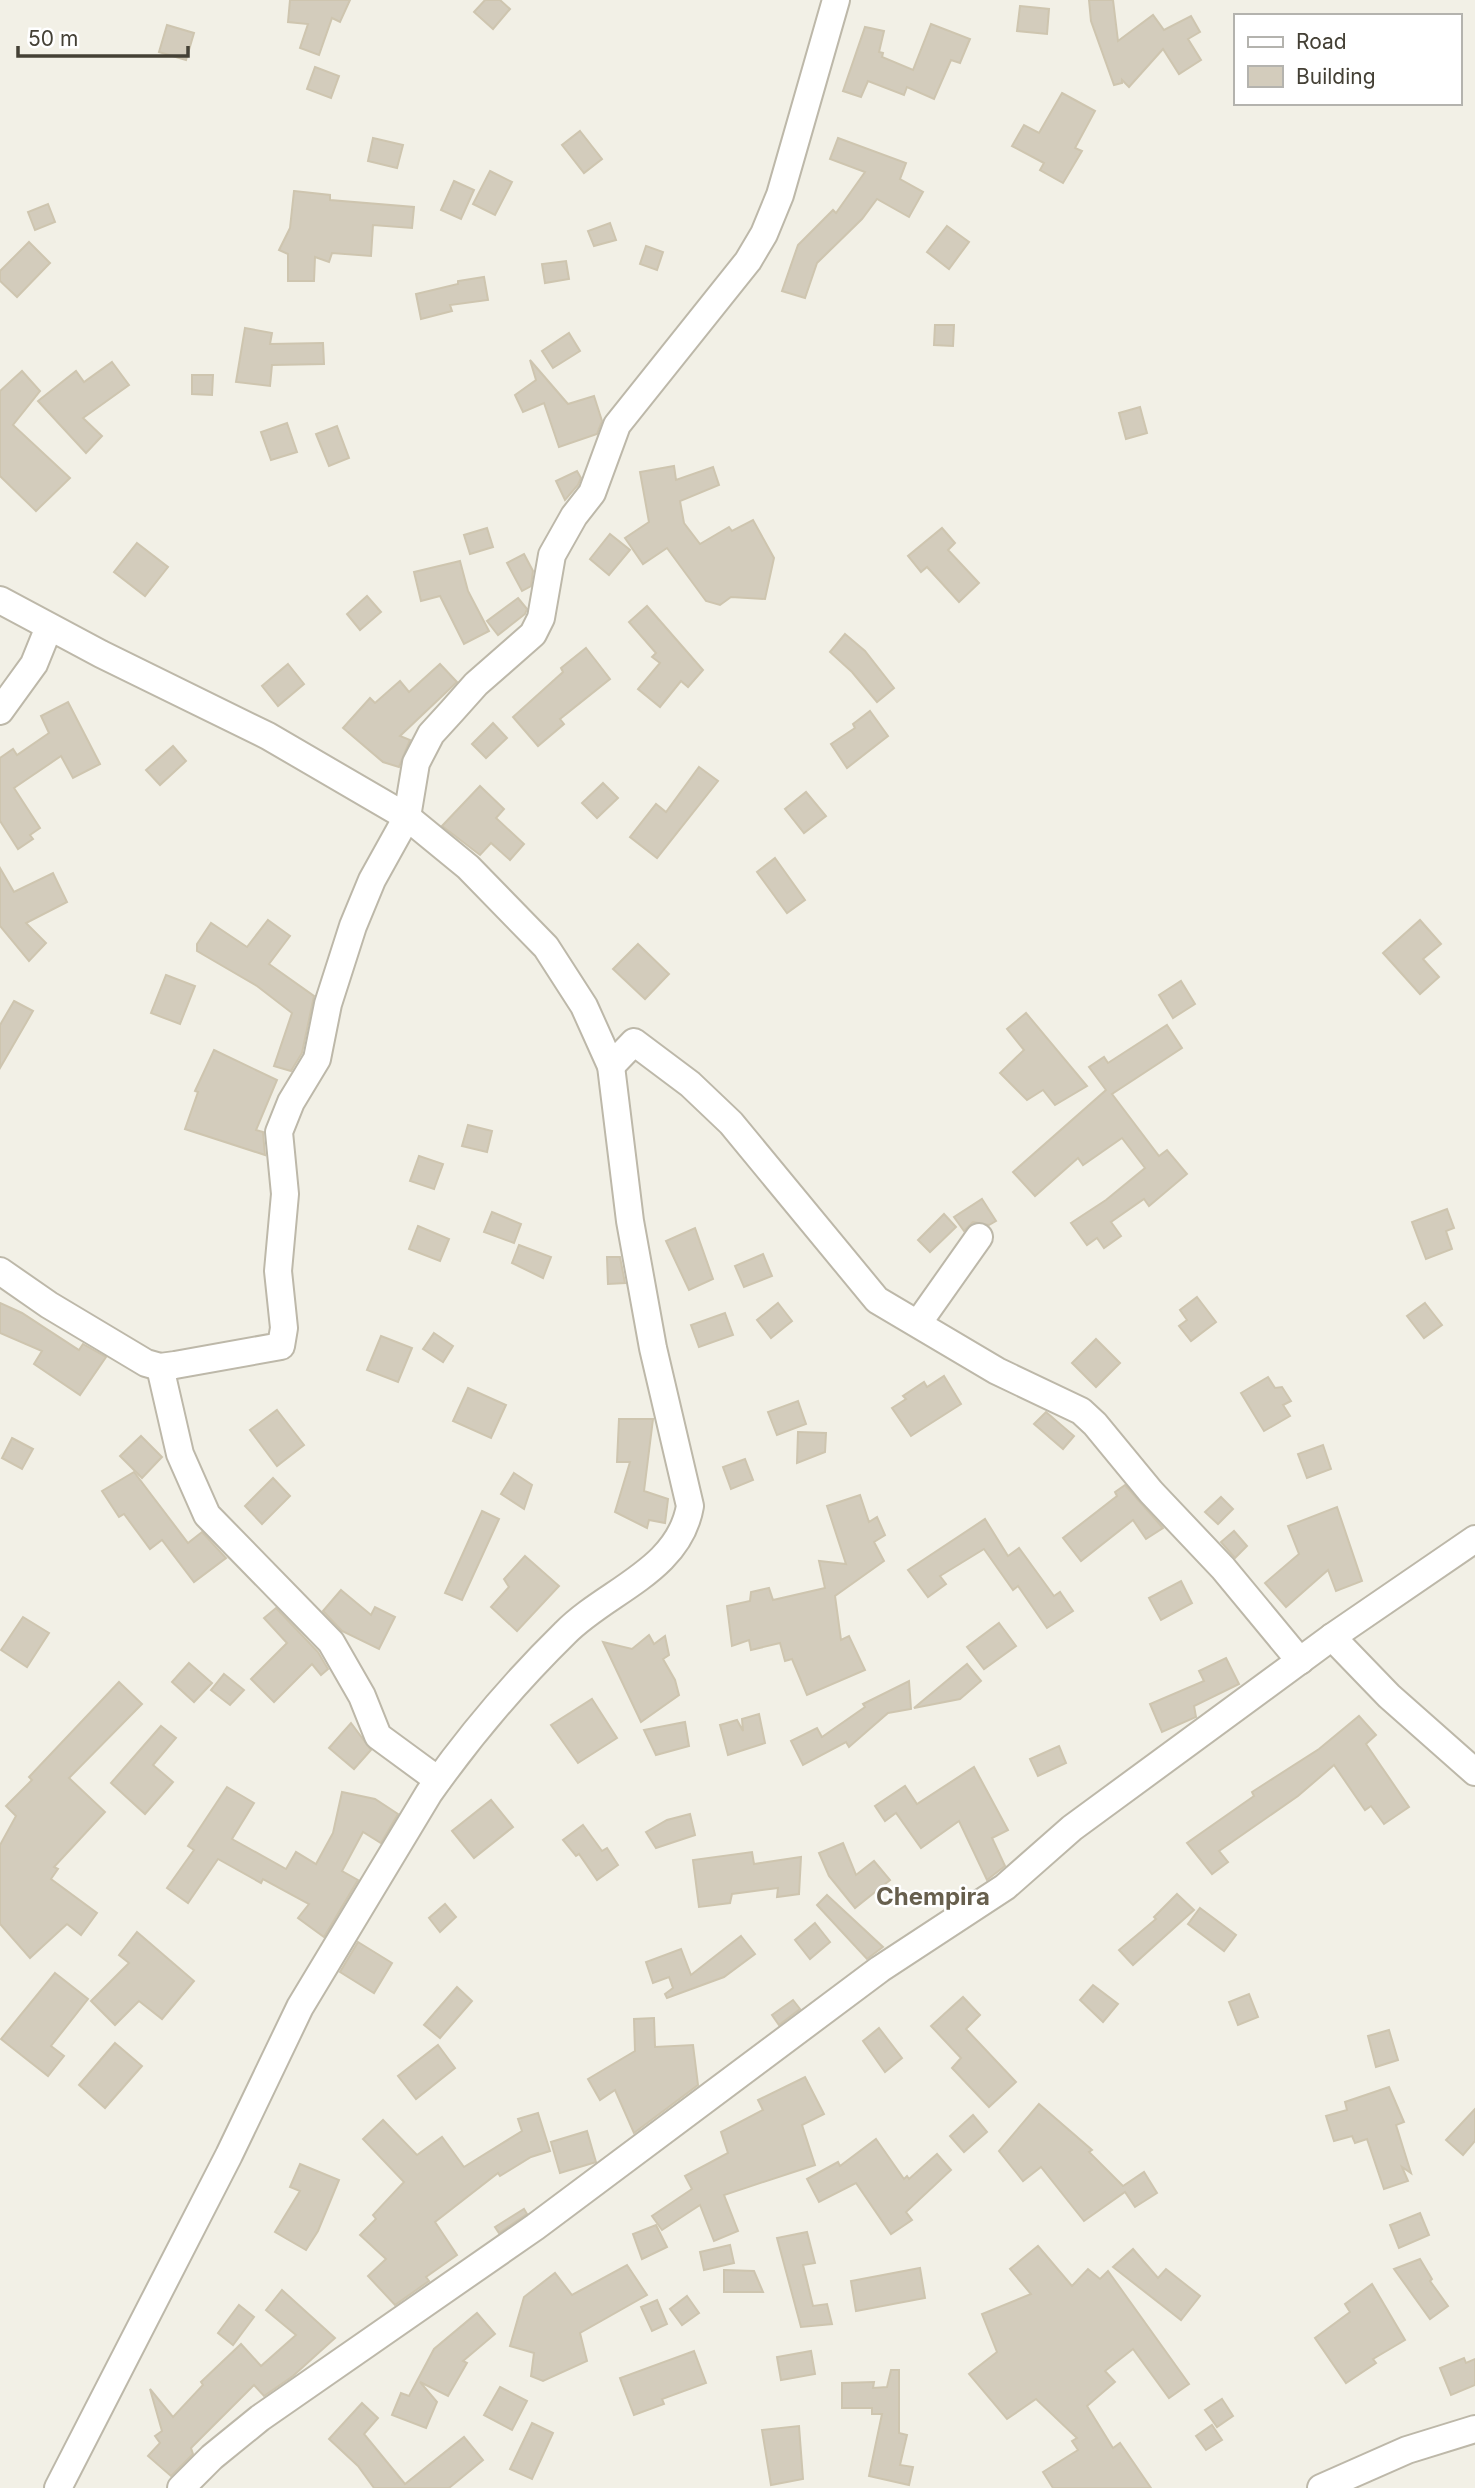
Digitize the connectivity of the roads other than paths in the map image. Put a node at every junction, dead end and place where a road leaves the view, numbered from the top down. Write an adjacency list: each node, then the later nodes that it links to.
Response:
1 (836, 0): 5 (street)
2 (0, 600): 3 (street)
3 (49, 627): 4 (street); 5 (street)
4 (0, 711)
5 (407, 817): 6 (street); 10 (street)
6 (611, 1066): 9 (street); 15 (street)
7 (979, 1237): 9 (street)
8 (0, 1271): 10 (street)
9 (919, 1322): 13 (street)
10 (160, 1367): 15 (street)
11 (1475, 1539): 12 (street)
12 (1332, 1637): 13 (street); 14 (street)
13 (1300, 1661): 18 (street)
14 (1475, 1772)
15 (438, 1780): 17 (street)
16 (1475, 2429): 19 (street)
17 (58, 2488)
18 (181, 2488)
19 (1321, 2488)

